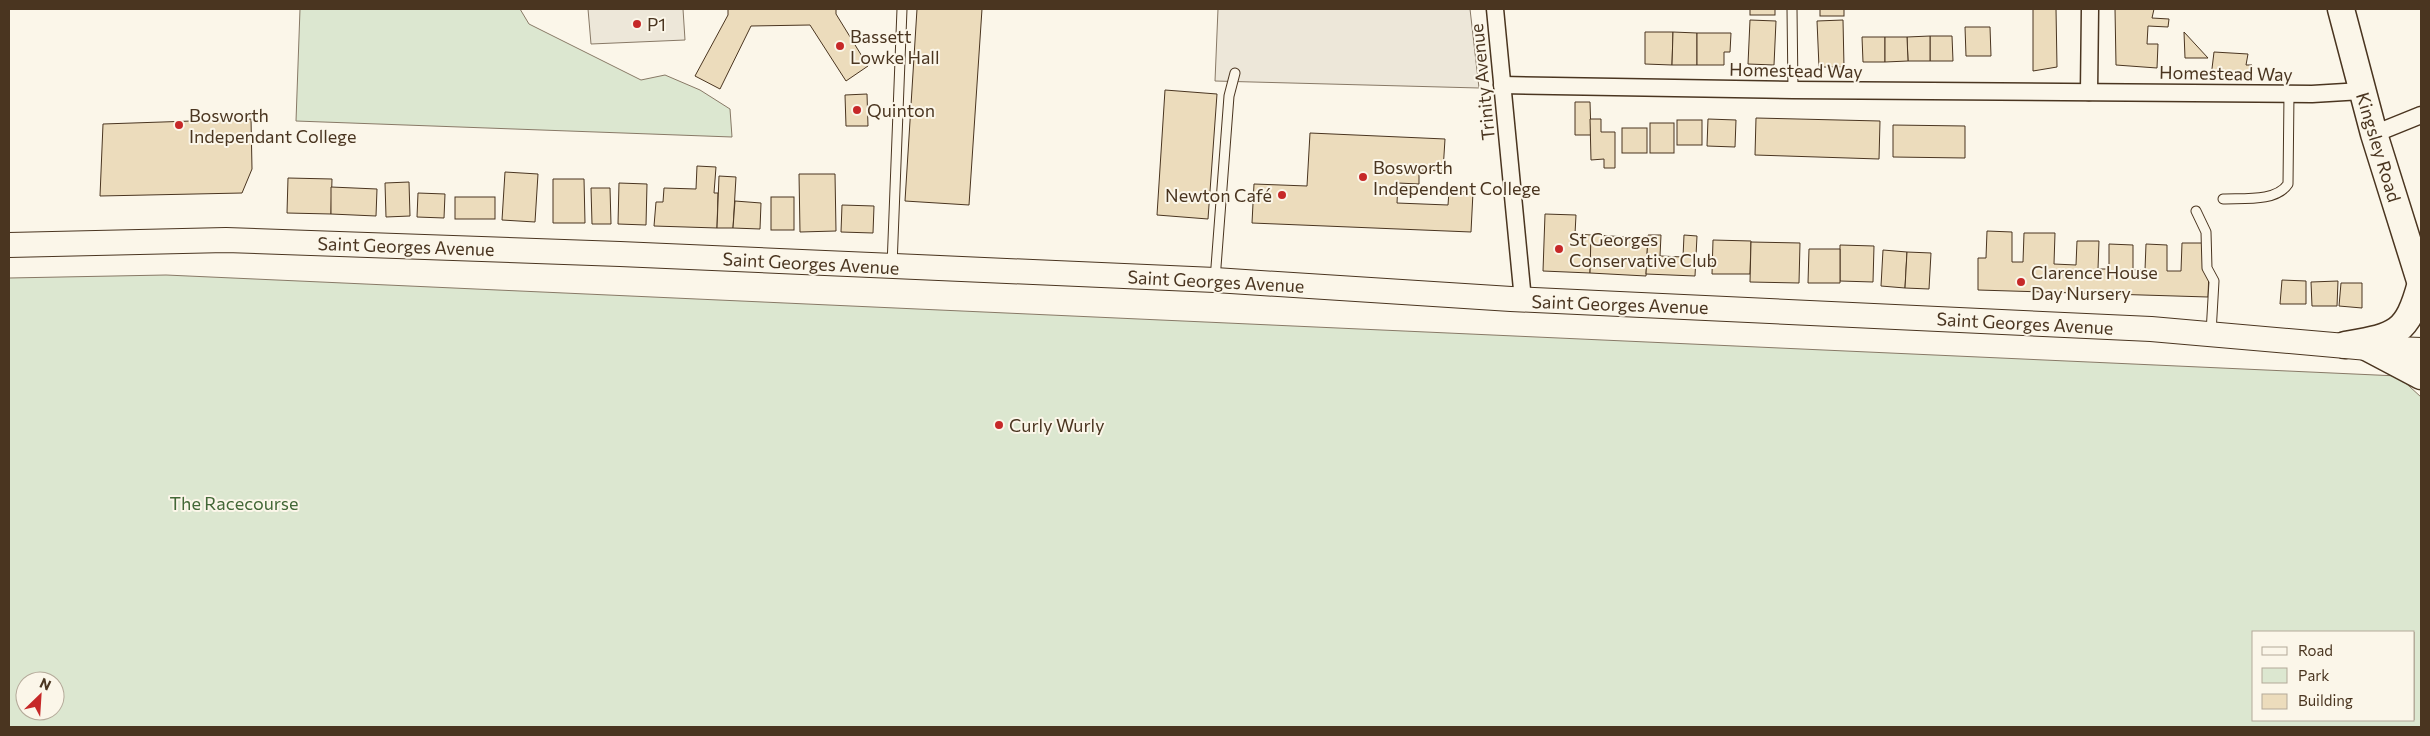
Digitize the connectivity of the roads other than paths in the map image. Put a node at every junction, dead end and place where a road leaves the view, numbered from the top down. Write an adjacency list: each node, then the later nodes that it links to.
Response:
1 (902, 9): 17 (lane)
2 (1495, 9): 7 (street, Trinity Avenue)
3 (1792, 9): 8 (lane)
4 (2090, 9): 10 (street)
5 (2341, 9): 9 (main road, Kingsley Road)
6 (1235, 73): 18 (lane)
7 (1502, 85): 8 (street, Homestead Way); 20 (street, Trinity Avenue)
8 (1792, 90): 10 (street, Homestead Way)
9 (2362, 91): 11 (street, Homestead Way); 13 (main road, Kingsley Road)
10 (2089, 92): 11 (street, Homestead Way)
11 (2290, 94): 14 (lane)
12 (2421, 115): 13 (street)
13 (2374, 134): 19 (main road, Kingsley Road)
14 (2223, 199)
15 (2196, 211): 21 (lane)
16 (9, 245): 17 (street, Saint Georges Avenue)
17 (892, 266): 18 (street, Saint Georges Avenue)
18 (1215, 280): 20 (street, Saint Georges Avenue)
19 (2421, 284): 22 (main road)
20 (1523, 300): 21 (street, Saint Georges Avenue)
21 (2211, 335): 22 (street, Saint Georges Avenue)
22 (2357, 346): 23 (street, Saint Georges Avenue); 24 (main road)
23 (2421, 350)
24 (2421, 376)

